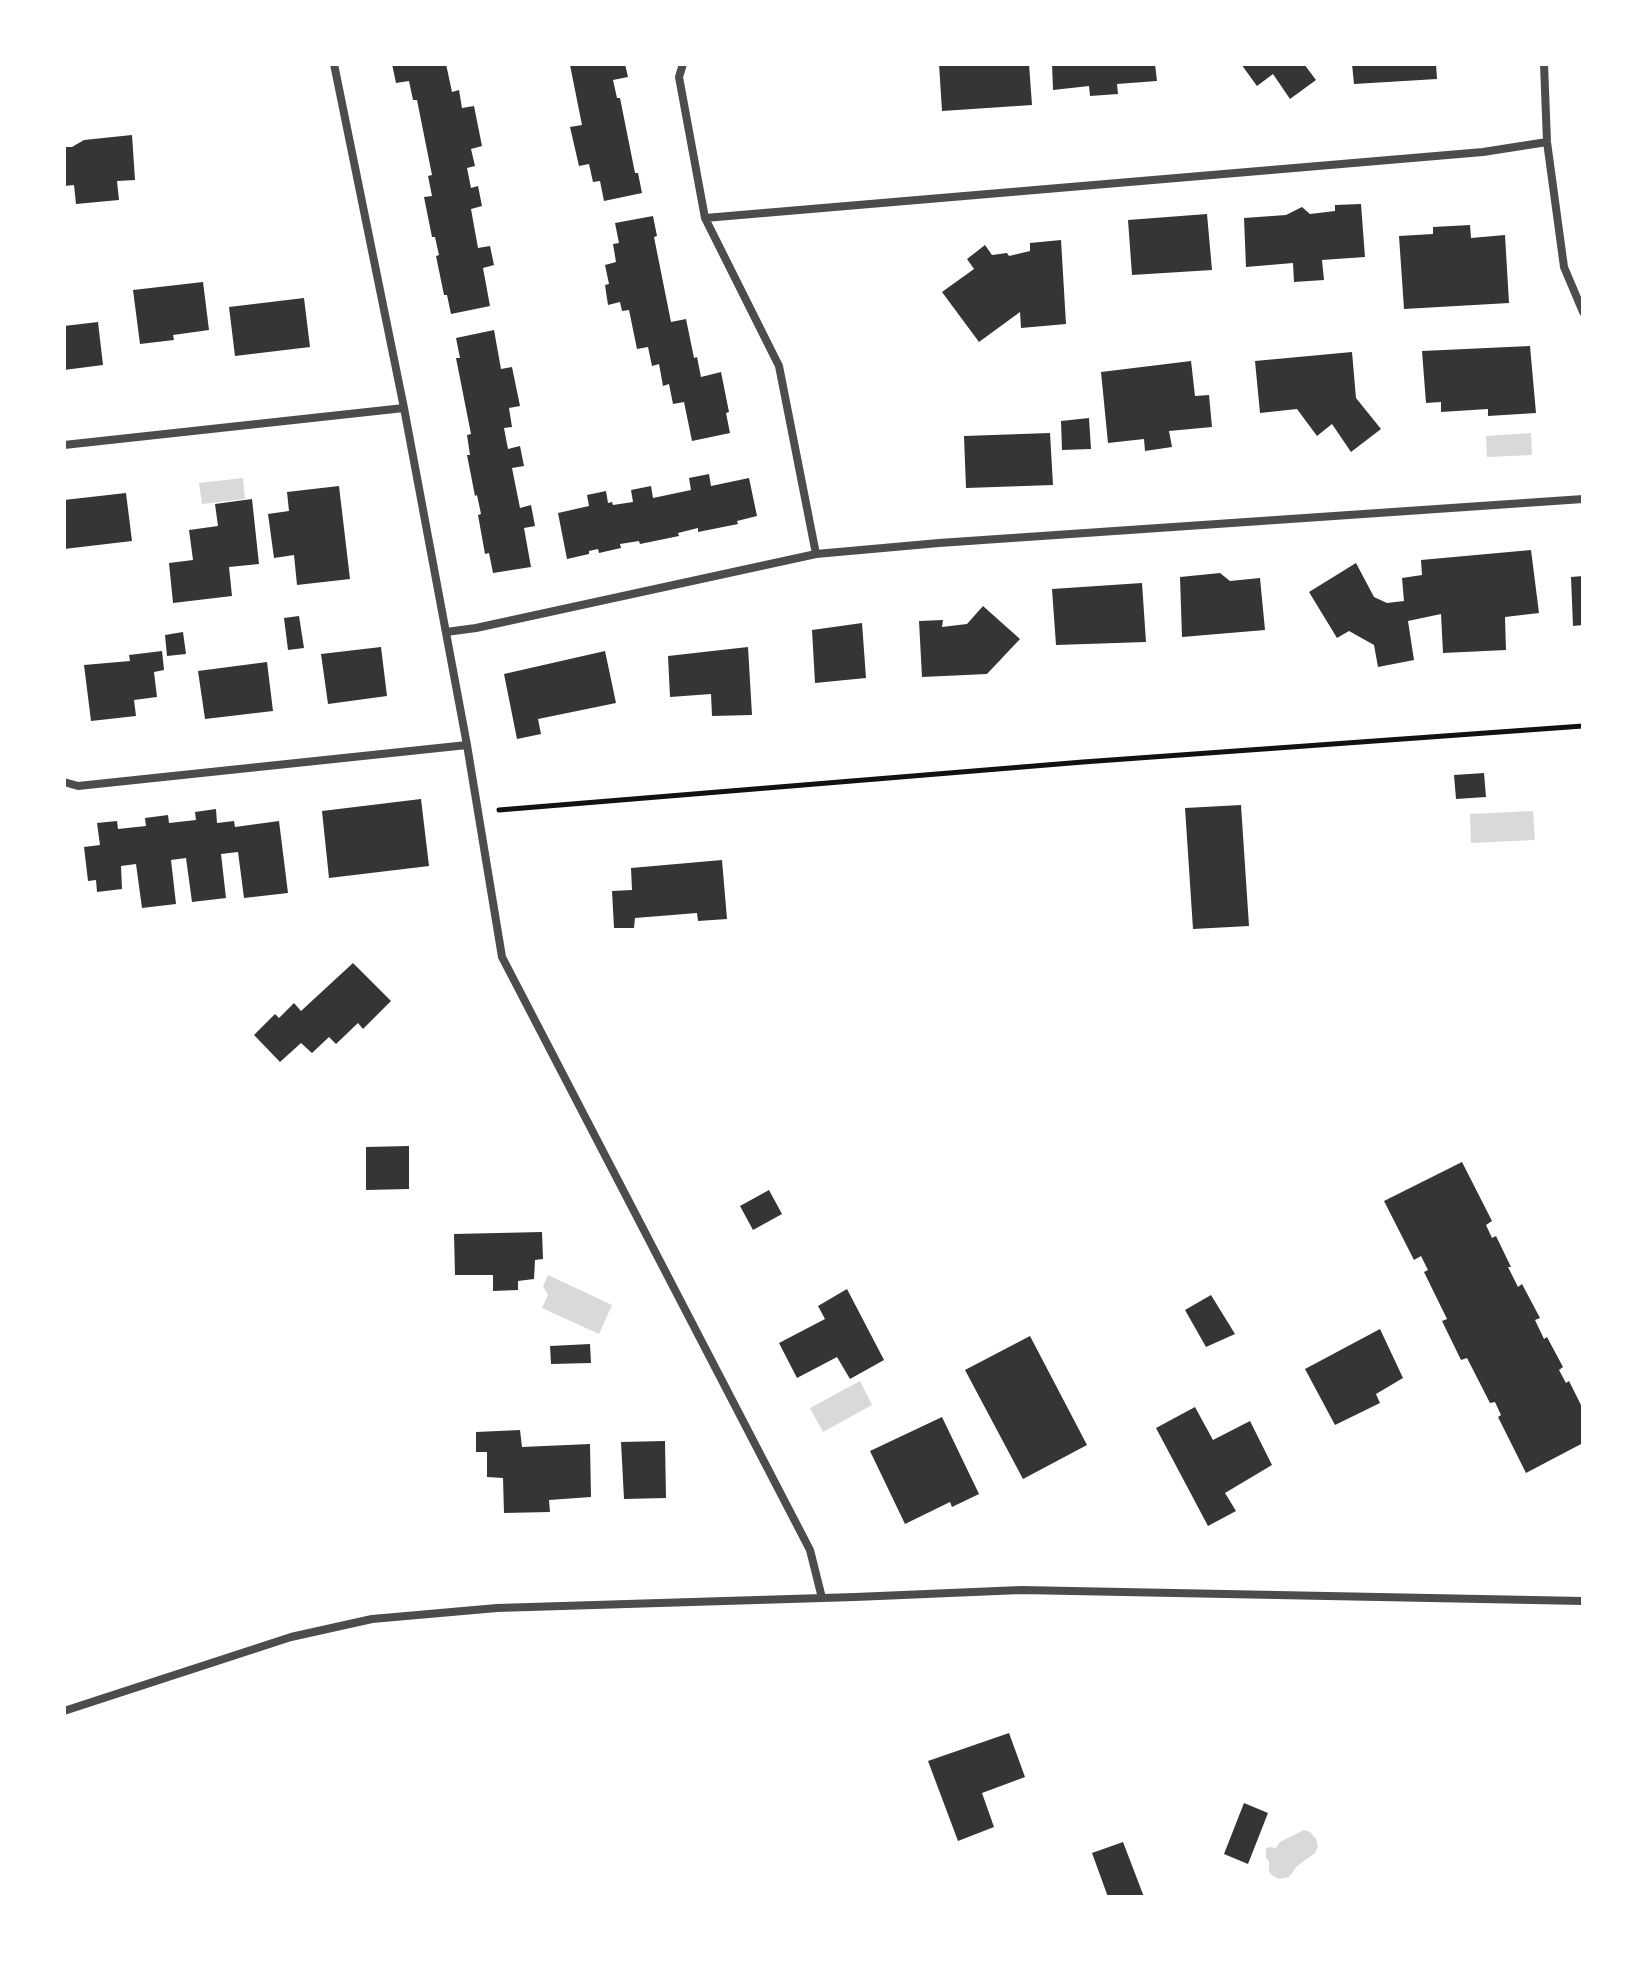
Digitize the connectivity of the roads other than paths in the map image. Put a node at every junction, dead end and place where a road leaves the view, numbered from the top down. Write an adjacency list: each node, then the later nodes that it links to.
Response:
1 (334, 64): 7 (street)
2 (683, 64): 5 (street)
3 (1544, 64): 4 (street)
4 (1547, 142): 5 (street); 6 (street)
5 (705, 218): 10 (street)
6 (1583, 312)
7 (404, 408): 8 (street); 11 (street)
8 (64, 445)
9 (1583, 499): 10 (street)
10 (816, 554): 11 (street)
11 (446, 632): 12 (street)
12 (467, 745): 13 (street); 14 (street)
13 (64, 782)
14 (822, 1598): 15 (street); 16 (street)
15 (1583, 1601)
16 (64, 1711)

